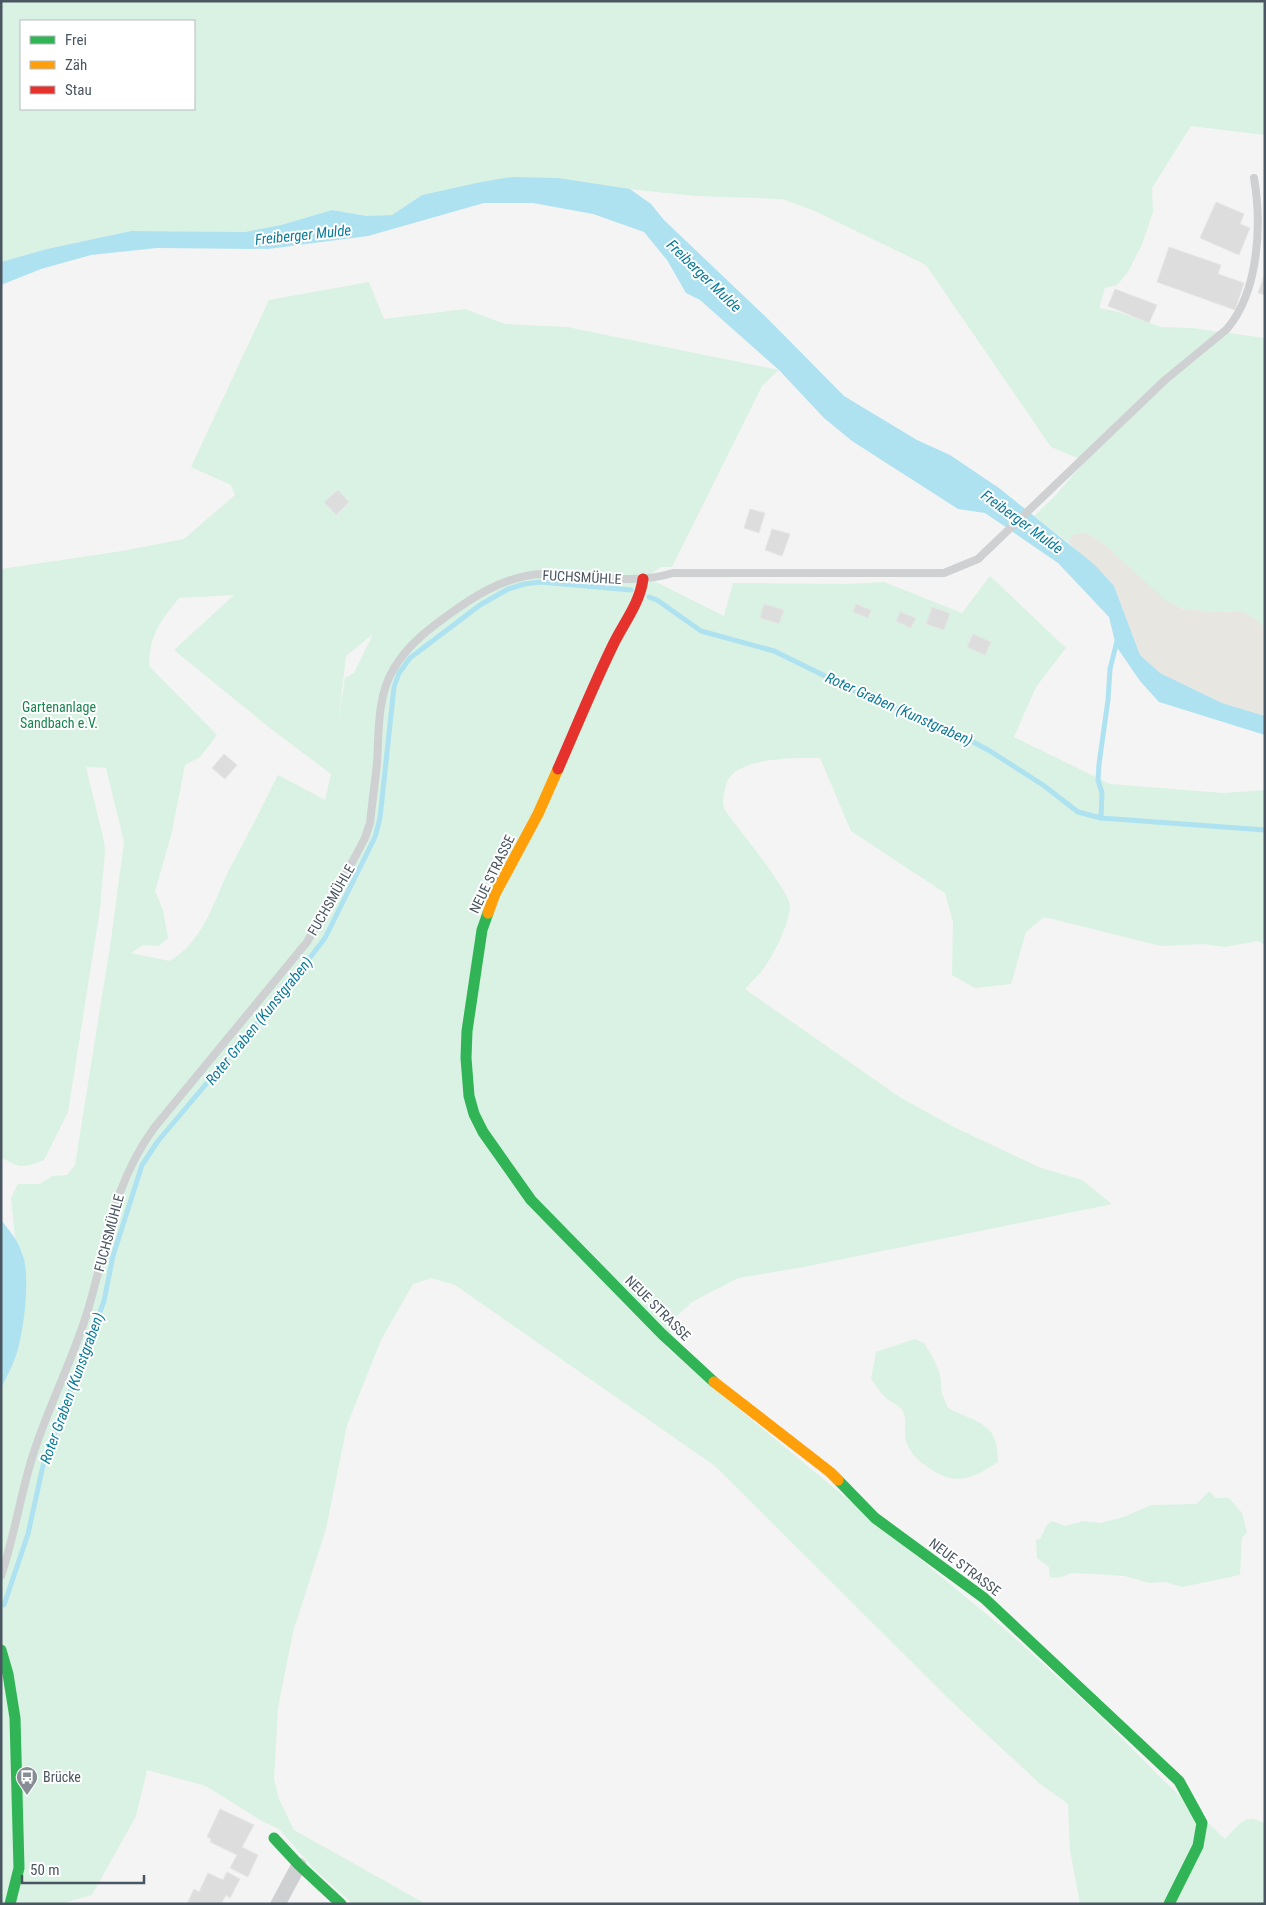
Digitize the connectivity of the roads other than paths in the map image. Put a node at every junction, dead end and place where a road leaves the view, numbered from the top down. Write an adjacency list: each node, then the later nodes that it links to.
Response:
1 (1254, 178): 2 (lane, FUCHSMÜHLE)
2 (643, 579): 3 (lane, FUCHSMÜHLE); 10 (street, NEUE STRASSE)
3 (1, 1576)
4 (1, 1650): 7 (street)
5 (274, 1838): 6 (street)
6 (299, 1865): 8 (street); 9 (street)
7 (10, 1904)
8 (278, 1904)
9 (341, 1904)
10 (1169, 1904)

